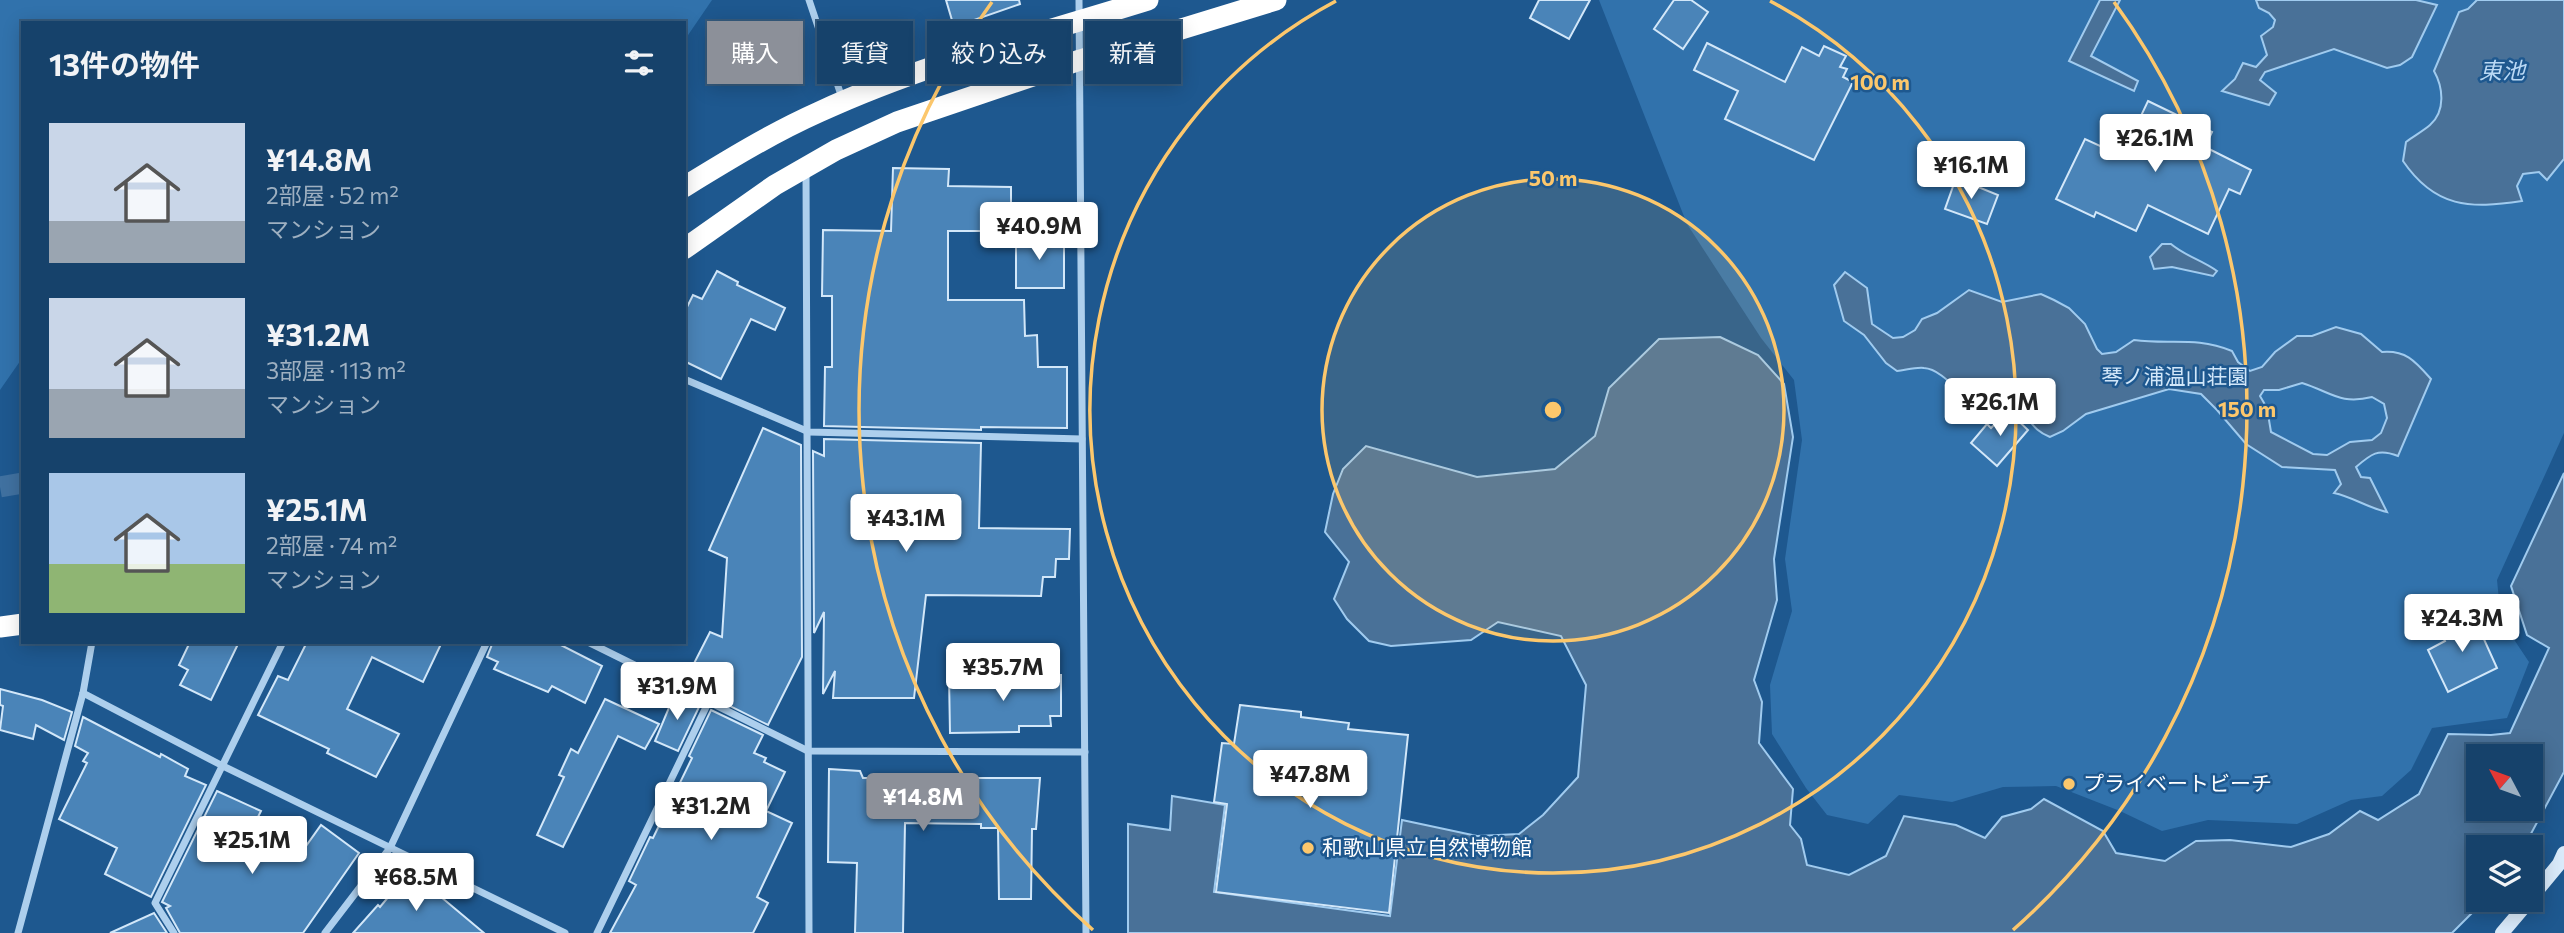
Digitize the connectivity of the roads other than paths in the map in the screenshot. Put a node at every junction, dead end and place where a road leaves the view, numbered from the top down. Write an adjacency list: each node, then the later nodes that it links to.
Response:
1 (809, 0): 7 (street)
2 (1079, 0): 5 (street)
3 (1148, 0): 5 (highway)
4 (1276, 0): 6 (highway)
5 (1079, 22): 6 (street); 7 (highway)
6 (1080, 60): 8 (highway); 13 (street)
7 (843, 102): 9 (highway)
8 (806, 167): 10 (highway); 12 (street)
9 (686, 186)
10 (686, 248)
11 (686, 380): 12 (street)
12 (809, 432): 13 (street); 22 (street)
13 (1082, 439): 23 (street)
14 (21, 624): 15 (highway)
15 (0, 627)
16 (92, 644): 20 (street)
17 (282, 644): 24 (street)
18 (486, 644): 25 (street)
19 (592, 644): 21 (street)
20 (83, 692): 24 (street); 29 (street)
21 (709, 701): 22 (street); 33 (street)
22 (808, 751): 23 (street); 34 (street)
23 (1085, 752): 35 (street)
24 (221, 765): 25 (street); 30 (street)
25 (390, 848): 31 (street); 32 (street)
26 (2564, 853): 27 (street)
27 (2543, 883)
28 (2519, 912): 36 (street)
29 (18, 933)
30 (174, 933)
31 (325, 933)
32 (565, 933)
33 (597, 933)
34 (809, 933)
35 (1086, 933)
36 (2502, 933)

